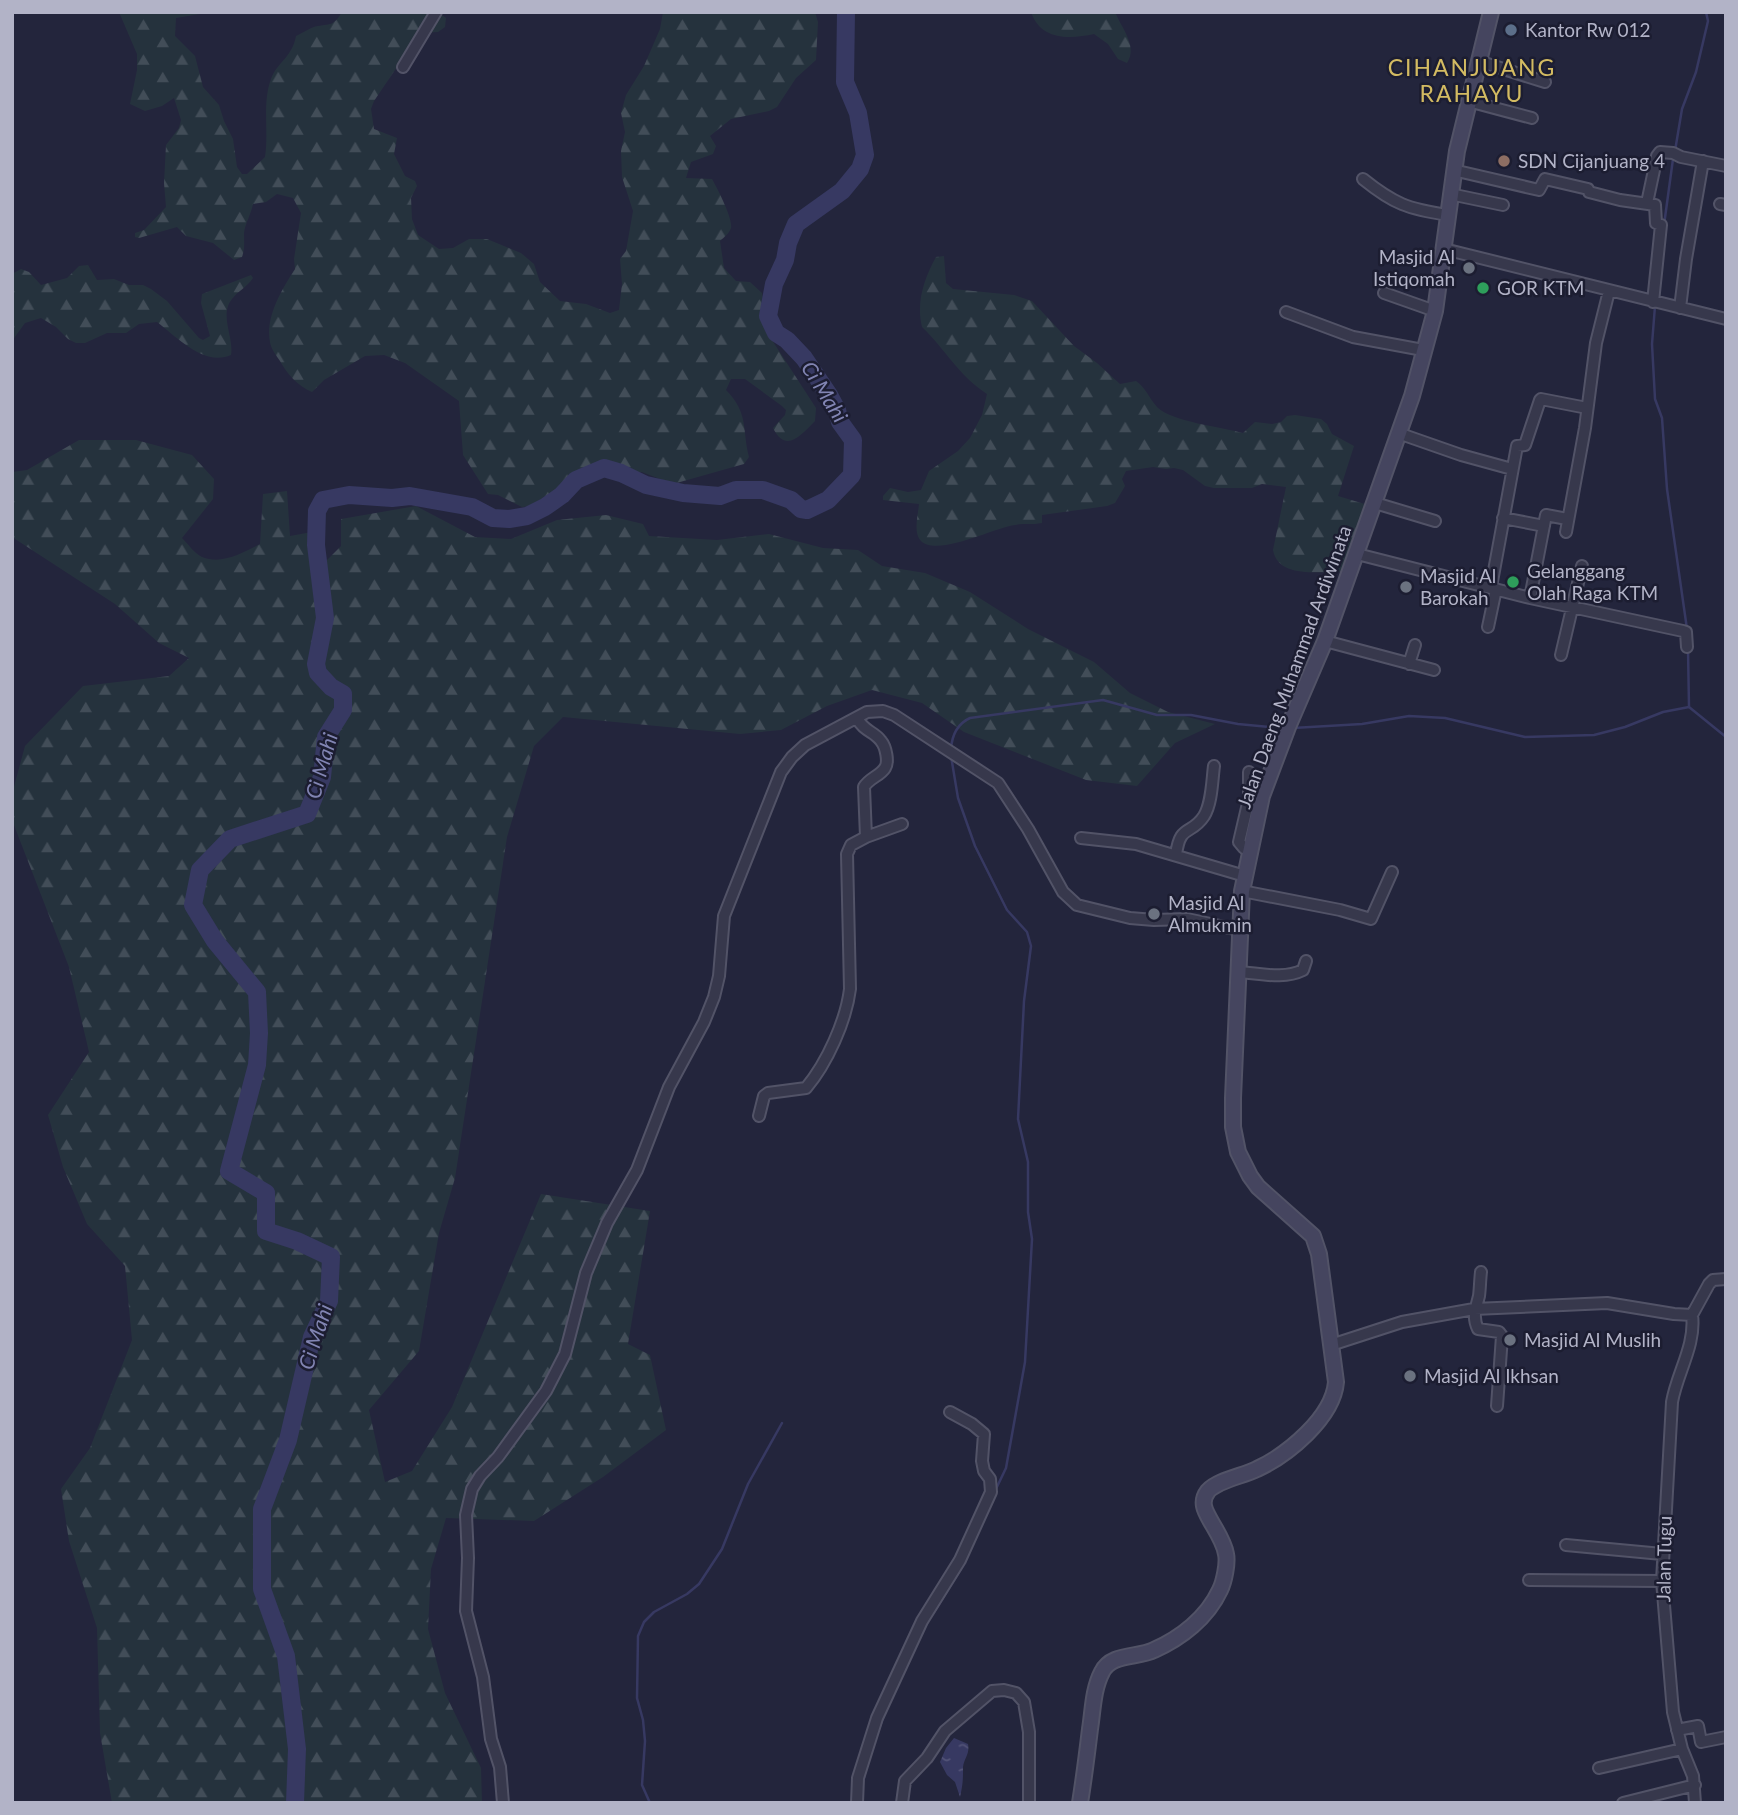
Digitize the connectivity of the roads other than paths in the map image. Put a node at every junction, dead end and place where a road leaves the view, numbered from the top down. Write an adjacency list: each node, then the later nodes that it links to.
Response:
1 (436, 12): 4 (street)
2 (1491, 12): 3 (main road, Jalan Daeng Muhammad Ardiwinata)
3 (1478, 61): 5 (street); 6 (main road, Jalan Daeng Muhammad Ardiwinata)
4 (402, 67)
5 (1545, 82)
6 (1468, 102): 7 (street); 10 (main road, Jalan Daeng Muhammad Ardiwinata)
7 (1532, 118)
8 (1703, 161): 9 (street); 13 (street); 20 (street)
9 (1726, 166)
10 (1453, 170): 12 (main road, Jalan Daeng Muhammad Ardiwinata); 13 (street)
11 (1363, 178): 15 (street)
12 (1450, 194): 14 (street); 15 (main road, Jalan Daeng Muhammad Ardiwinata)
13 (1647, 203): 19 (street)
14 (1503, 205)
15 (1448, 215): 16 (main road, Jalan Daeng Muhammad Ardiwinata)
16 (1444, 249): 17 (street); 21 (main road, Jalan Daeng Muhammad Ardiwinata)
17 (1609, 290): 19 (street); 25 (street)
18 (1384, 293): 21 (street)
19 (1653, 302): 20 (street)
20 (1680, 308): 23 (street)
21 (1435, 311): 24 (main road, Jalan Daeng Muhammad Ardiwinata)
22 (1286, 312): 24 (street)
23 (1726, 319)
24 (1423, 350): 26 (main road, Jalan Daeng Muhammad Ardiwinata)
25 (1587, 408): 27 (street); 30 (street)
26 (1398, 433): 27 (street); 28 (main road, Jalan Daeng Muhammad Ardiwinata)
27 (1512, 469): 29 (street)
28 (1375, 503): 31 (street); 34 (main road, Jalan Daeng Muhammad Ardiwinata)
29 (1503, 519): 32 (street); 36 (street)
30 (1567, 519): 32 (street); 33 (street)
31 (1435, 521)
32 (1544, 526): 37 (street)
33 (1566, 533)
34 (1357, 554): 36 (street); 40 (main road, Jalan Daeng Muhammad Ardiwinata)
35 (1582, 566): 38 (street)
36 (1494, 588): 37 (street); 39 (street)
37 (1530, 598): 38 (street)
38 (1573, 606): 42 (street); 43 (street)
39 (1488, 627)
40 (1325, 641): 44 (street); 52 (main road, Jalan Daeng Muhammad Ardiwinata)
41 (1415, 645): 44 (street)
42 (1686, 647)
43 (1561, 655)
44 (1409, 664): 45 (street)
45 (1434, 670)
46 (857, 718): 50 (street); 57 (street); 78 (street)
47 (1214, 766): 53 (street)
48 (1249, 772): 52 (street)
49 (902, 824): 50 (street)
50 (866, 837): 60 (street)
51 (1081, 838): 53 (street)
52 (1250, 849): 55 (main road, Jalan Daeng Muhammad Ardiwinata)
53 (1176, 855): 55 (street)
54 (1392, 872): 56 (street)
55 (1245, 876): 56 (main road, Jalan Daeng Muhammad Ardiwinata)
56 (1242, 891): 57 (main road, Jalan Daeng Muhammad Ardiwinata)
57 (1240, 930): 59 (main road, Jalan Daeng Muhammad Ardiwinata)
58 (1306, 961): 59 (street)
59 (1238, 972): 65 (main road, Jalan Daeng Muhammad Ardiwinata)
60 (759, 1116)
61 (1480, 1272): 63 (street)
62 (1726, 1279): 64 (street)
63 (1474, 1309): 64 (street); 65 (street); 66 (street)
64 (1692, 1315): 69 (street, Jalan Tugu)
65 (1331, 1345): 82 (main road, Jalan Daeng Muhammad Ardiwinata)
66 (1497, 1406)
67 (950, 1412): 79 (street)
68 (1566, 1545): 69 (street)
69 (1662, 1554): 71 (street, Jalan Tugu)
70 (1529, 1580): 71 (street)
71 (1662, 1581): 72 (street, Jalan Tugu)
72 (1676, 1730): 73 (street); 74 (street, Jalan Tugu)
73 (1726, 1737)
74 (1682, 1749): 75 (street); 76 (street, Jalan Tugu)
75 (1599, 1768)
76 (1695, 1785): 77 (street); 84 (street, Jalan Tugu)
77 (1657, 1798): 83 (street)
78 (503, 1803)
79 (857, 1803)
80 (902, 1803): 81 (street)
81 (1029, 1803)
82 (1080, 1803)
83 (1623, 1803)
84 (1695, 1803)

